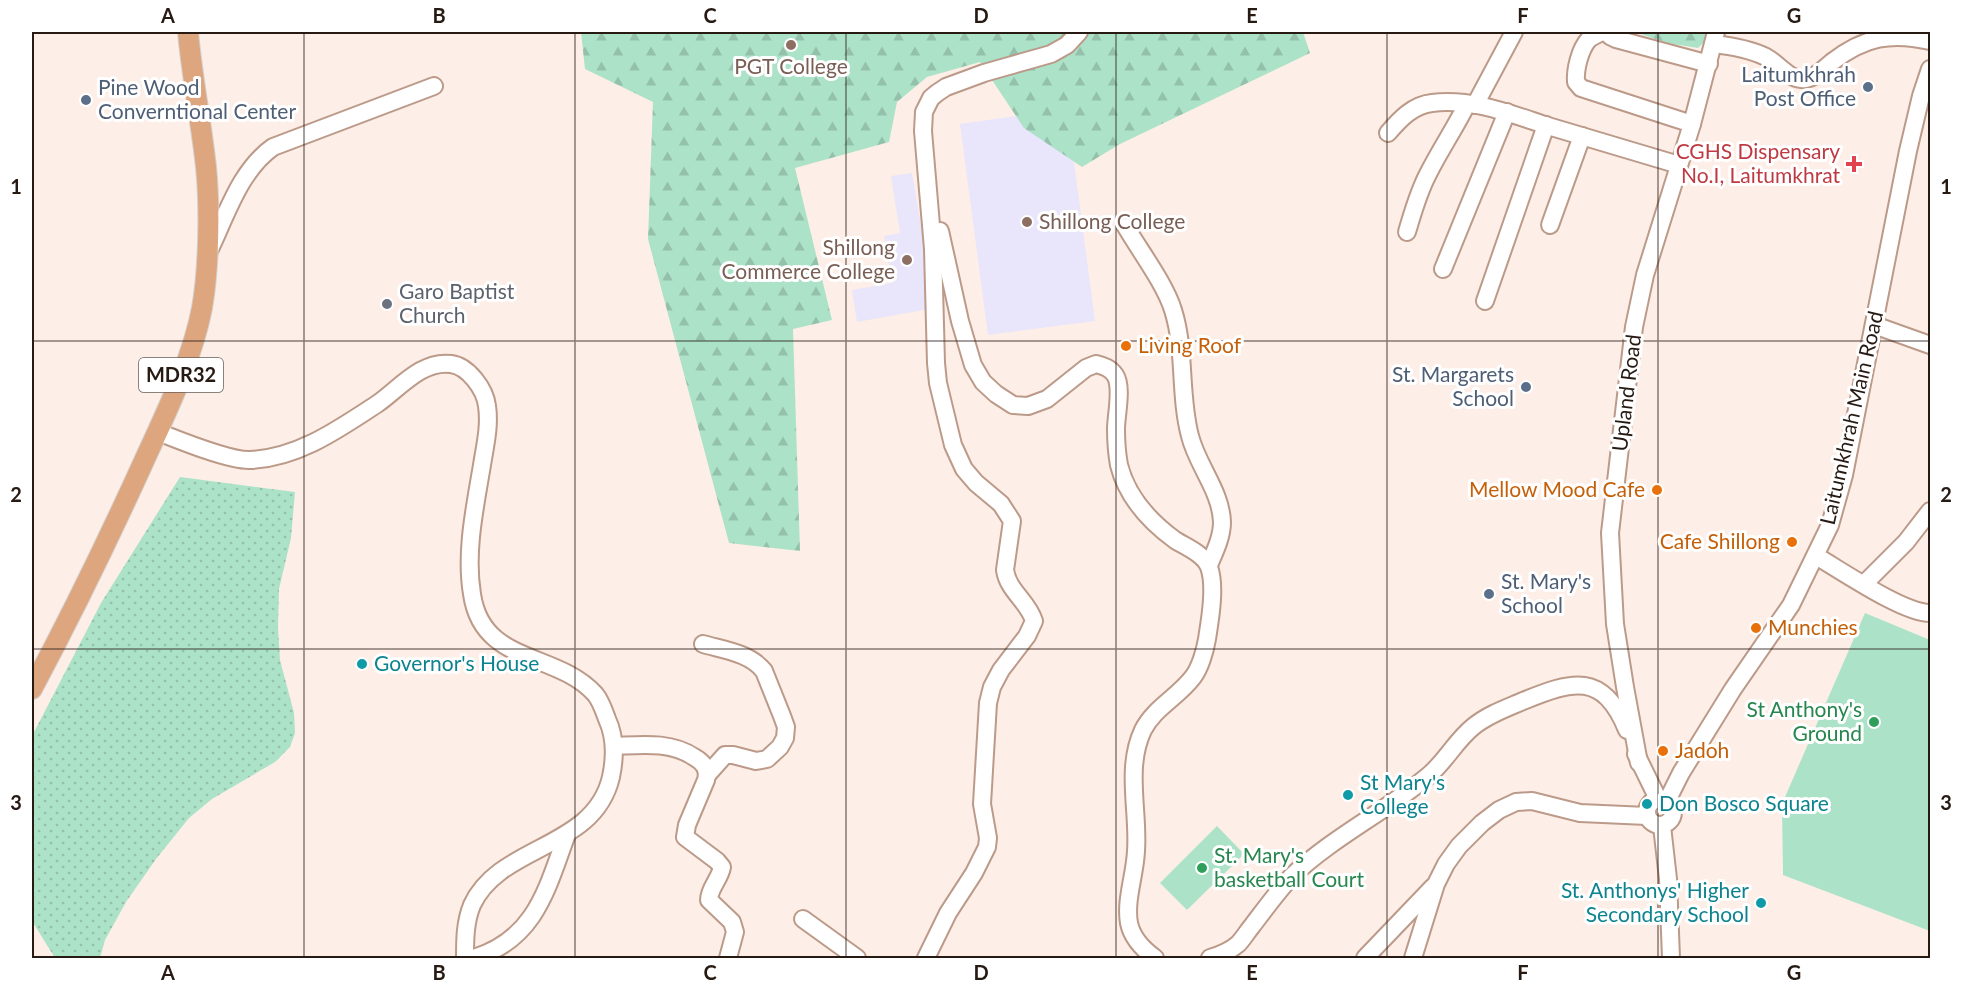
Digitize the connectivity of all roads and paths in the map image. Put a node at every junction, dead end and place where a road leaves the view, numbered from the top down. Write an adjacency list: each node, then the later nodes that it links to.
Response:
1 (188, 32): 21 (main road, MDR32)
2 (1079, 32): 17 (street)
3 (1514, 32): 10 (street)
4 (1605, 32): 7 (street); 12 (street)
5 (1714, 38): 6 (street); 7 (street, Upland Road)
6 (1930, 41)
7 (1709, 64): 12 (street, Upland Road)
8 (1930, 69): 24 (street, Laitumkhrah Main Road)
9 (434, 86): 21 (street)
10 (1471, 104): 11 (street); 14 (street); 20 (street)
11 (1508, 112): 13 (street); 22 (street)
12 (1692, 124): 16 (street, Upland Road)
13 (1546, 125): 15 (street); 23 (street)
14 (1388, 133)
15 (1582, 136): 16 (street); 18 (street)
16 (1679, 165): 35 (street, Upland Road)
17 (927, 191): 29 (street); 47 (street)
18 (1550, 225)
19 (1125, 227): 29 (street)
20 (1407, 232)
21 (206, 258): 26 (main road, MDR32)
22 (1443, 269)
23 (1485, 302)
24 (1874, 325): 25 (street); 28 (street, Laitumkhrah Main Road)
25 (1930, 345)
26 (158, 432): 33 (main road, MDR32); 34 (street)
27 (1930, 511): 30 (street)
28 (1816, 556): 30 (street); 37 (street, Laitumkhrah Main Road)
29 (1209, 565): 48 (street)
30 (1864, 584): 31 (street)
31 (1930, 613)
32 (703, 644): 36 (street)
33 (32, 689)
34 (614, 746): 36 (street); 40 (street)
35 (1639, 763): 37 (street); 49 (street)
36 (708, 774): 45 (street)
37 (1663, 800): 38 (street); 39 (street)
38 (1647, 816): 39 (street); 41 (street)
39 (1662, 826): 52 (street)
40 (567, 834): 43 (street); 44 (street)
41 (1436, 884): 50 (street); 51 (street)
42 (803, 920): 46 (street)
43 (465, 958)
44 (474, 958)
45 (728, 958)
46 (857, 958)
47 (926, 958)
48 (1155, 958)
49 (1210, 958)
50 (1365, 958)
51 (1413, 958)
52 (1671, 958)

